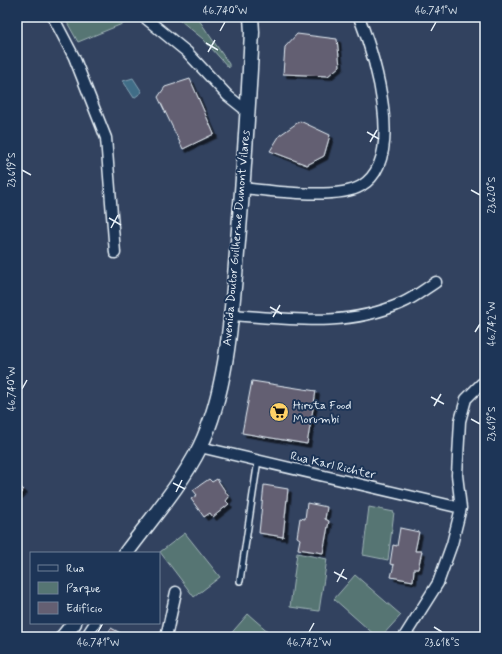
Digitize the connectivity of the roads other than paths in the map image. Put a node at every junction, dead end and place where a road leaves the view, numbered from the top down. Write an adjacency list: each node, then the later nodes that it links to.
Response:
1 (53, 17): 7 (street)
2 (144, 17): 5 (street)
3 (251, 17): 5 (main road, Avenida Doutor Guilherme Dumont Vilares)
4 (358, 17): 6 (street)
5 (248, 112): 6 (main road, Avenida Doutor Guilherme Dumont Vilares)
6 (243, 188): 9 (main road, Avenida Doutor Guilherme Dumont Vilares)
7 (115, 253)
8 (436, 282): 9 (street)
9 (232, 315): 11 (main road, Avenida Doutor Guilherme Dumont Vilares)
10 (485, 382): 13 (street)
11 (200, 447): 12 (street, Rua Karl Richter); 14 (main road, Avenida Doutor Guilherme Dumont Vilares)
12 (258, 460): 13 (street, Rua Karl Richter); 15 (lane)
13 (461, 508): 22 (street)
14 (127, 552)
15 (240, 581)
16 (176, 592): 21 (street)
17 (73, 624): 19 (main road)
18 (94, 624): 20 (street)
19 (63, 637)
20 (86, 637)
21 (166, 637)
22 (404, 637)

